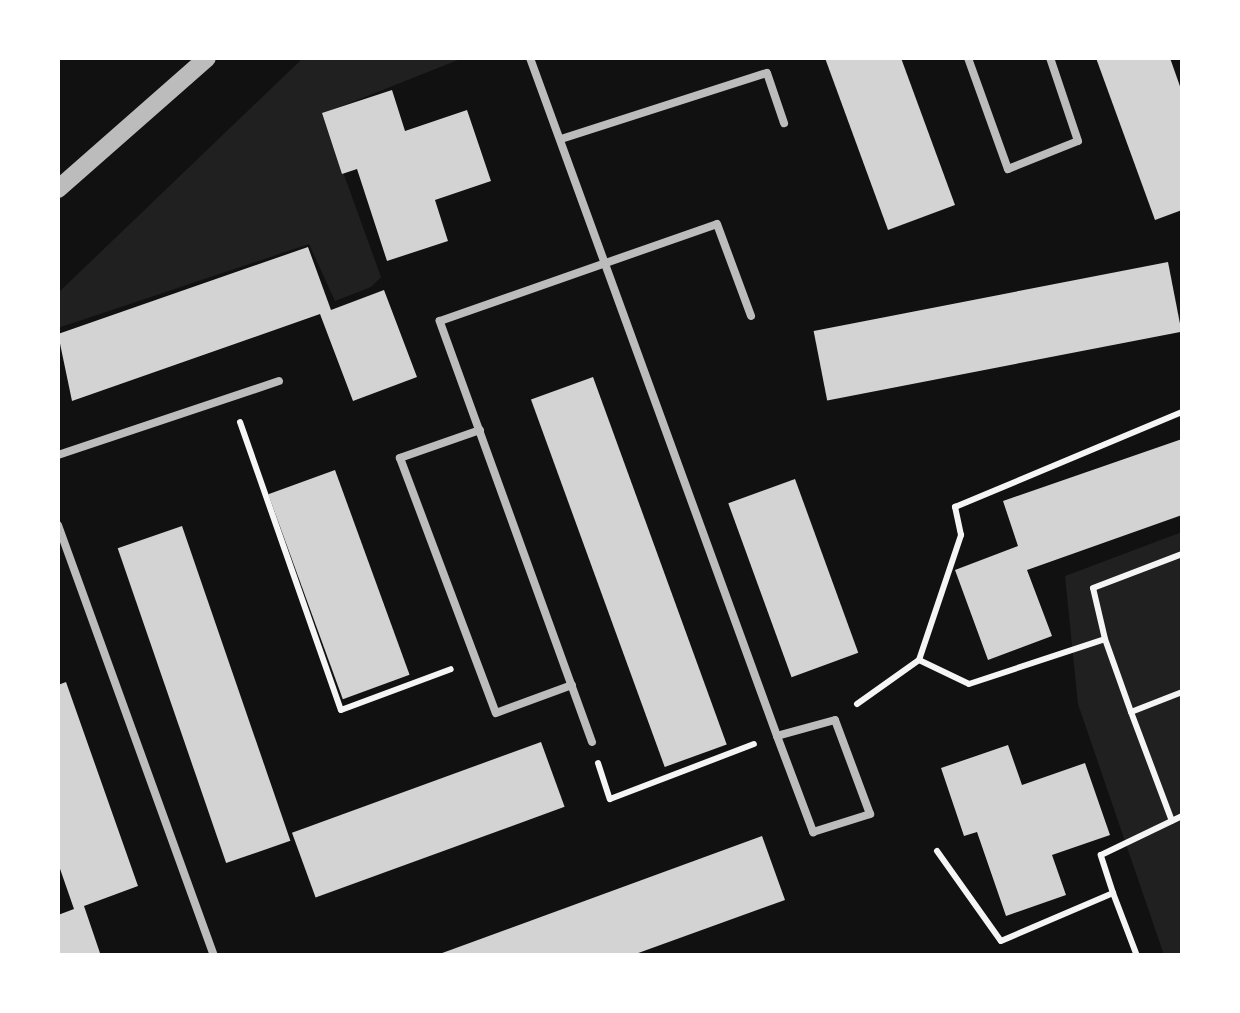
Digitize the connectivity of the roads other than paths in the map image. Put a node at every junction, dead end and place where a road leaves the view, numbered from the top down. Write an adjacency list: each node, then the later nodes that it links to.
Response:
1 (207, 58): 7 (street)
2 (530, 58): 6 (lane)
3 (968, 58): 4 (lane)
4 (1050, 58)
5 (784, 122): 6 (lane)
6 (560, 139): 8 (lane)
7 (58, 189)
8 (604, 262): 9 (lane); 11 (lane); 15 (lane)
9 (752, 316)
10 (279, 381): 12 (lane)
11 (480, 430): 14 (lane); 14 (lane)
12 (58, 456)
13 (58, 525): 17 (lane)
14 (572, 686): 16 (lane)
15 (777, 736): 15 (lane)
16 (592, 742)
17 (214, 956)

